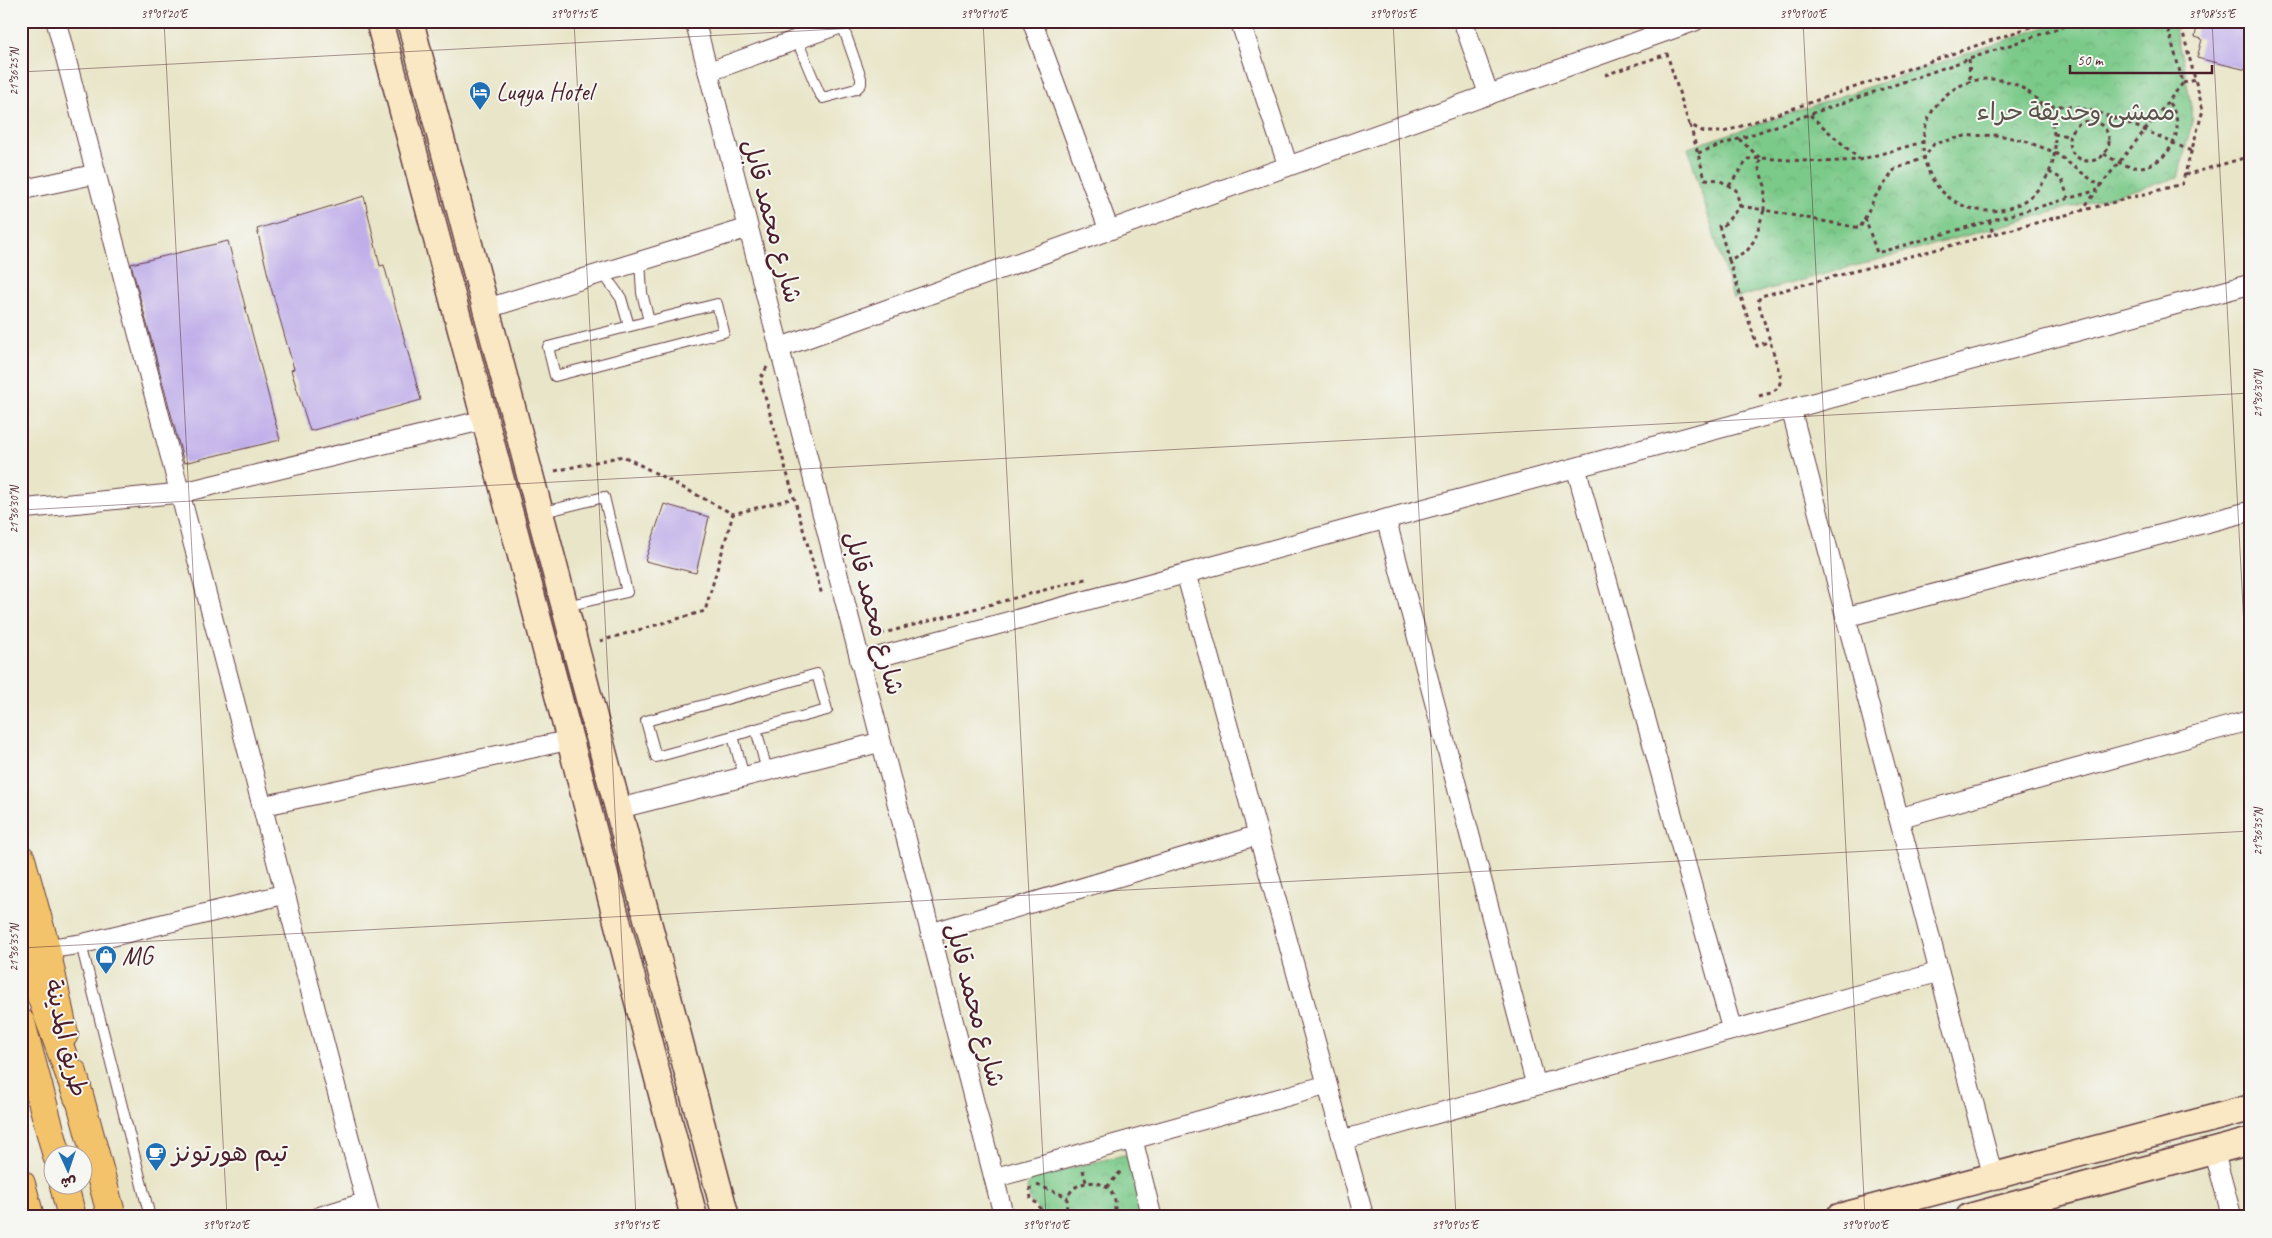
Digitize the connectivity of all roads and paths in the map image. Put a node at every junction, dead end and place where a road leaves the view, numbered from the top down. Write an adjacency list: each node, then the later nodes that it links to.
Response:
1 (56, 21): 45 (street)
2 (378, 21): 26 (street)
3 (410, 21): 24 (street)
4 (694, 21): 16 (street, شارع محمد قابل)
5 (1032, 21): 57 (street)
6 (1240, 21): 43 (street)
7 (1463, 21): 21 (street)
8 (2048, 21): 27 (path)
9 (2079, 21): 15 (path)
10 (2166, 21): 20 (path)
11 (2180, 21): 18 (path)
12 (845, 22): 14 (street); 14 (lane)
13 (1685, 23): 21 (street)
14 (797, 40): 16 (street)
15 (1969, 59): 19 (path); 25 (path)
16 (708, 72): 56 (street, شارع محمد قابل)
17 (1602, 76): 27 (path)
18 (2196, 80): 20 (path); 35 (path)
19 (1970, 82): 23 (path); 32 (path)
20 (2183, 84): 22 (path)
21 (1489, 95): 43 (street)
22 (2168, 102): 28 (path); 33 (path)
23 (2043, 108): 28 (path); 29 (path)
24 (433, 109): 26 (street); 63 (street)
25 (1810, 114): 31 (path); 41 (path)
26 (404, 117): 71 (street)
27 (1690, 124): 36 (path)
28 (2144, 132): 33 (path); 42 (path)
29 (2054, 134): 30 (path); 34 (path)
30 (2069, 136): 37 (path); 37 (path)
31 (1739, 139): 36 (path); 39 (path)
32 (1923, 142): 40 (path); 41 (path)
33 (2172, 143): 35 (path); 42 (path)
34 (2054, 152): 40 (path); 44 (path); 48 (path)
35 (2191, 152): 46 (path)
36 (1698, 153): 47 (path)
37 (2104, 154): 42 (path)
38 (2251, 156): 46 (path)
39 (1761, 158): 41 (path); 47 (path); 52 (path)
40 (1924, 158): 44 (path); 54 (path)
41 (1859, 160)
42 (2120, 162): 48 (path)
43 (1288, 166): 57 (street)
44 (2049, 172): 50 (path)
45 (96, 174): 49 (street); 74 (street)
46 (2184, 175): 53 (path)
47 (1729, 186): 51 (path)
48 (2099, 188): 50 (path); 53 (path)
49 (21, 190)
50 (2068, 198): 55 (path)
51 (1740, 206): 52 (path); 59 (path)
52 (1764, 210): 54 (path); 59 (path)
53 (2081, 211): 58 (path)
54 (1865, 218): 55 (path)
55 (1989, 220): 58 (path)
56 (748, 228): 60 (street); 67 (street, شارع محمد قابل)
57 (1109, 230): 67 (street)
58 (1993, 234): 66 (path)
59 (1729, 260): 66 (path)
60 (640, 261): 61 (street); 64 (lane)
61 (603, 273): 63 (street); 65 (lane)
62 (2251, 284): 70 (street)
63 (485, 309): 78 (street)
64 (649, 321): 65 (lane); 65 (lane)
65 (629, 326)
66 (1770, 341): 69 (path)
67 (779, 348): 86 (street, شارع محمد قابل)
68 (769, 365): 75 (path)
69 (1752, 398)
70 (1791, 409): 72 (street); 84 (street)
71 (484, 420): 74 (street); 90 (street)
72 (1576, 468): 80 (street); 105 (street)
73 (555, 471): 79 (path)
74 (180, 493): 76 (street); 94 (street)
75 (794, 498): 79 (path); 82 (path)
76 (21, 509)
77 (2251, 511): 84 (street)
78 (539, 513): 83 (street); 83 (lane)
79 (733, 514): 85 (path)
80 (1386, 520): 81 (street); 107 (street)
81 (1186, 574): 86 (street); 97 (street)
82 (823, 600)
83 (564, 607): 95 (street)
84 (1846, 618): 96 (street)
85 (600, 641)
86 (860, 662): 91 (street, شارع محمد قابل)
87 (2251, 720): 96 (street)
88 (756, 730): 89 (lane); 89 (lane); 92 (lane)
89 (733, 736): 93 (lane)
90 (570, 740): 94 (street); 131 (street)
91 (882, 742): 92 (street); 100 (street, شارع محمد قابل)
92 (767, 771): 93 (street)
93 (744, 777): 95 (street)
94 (262, 806): 99 (street)
95 (617, 809): 132 (street)
96 (1899, 818): 103 (street)
97 (1258, 835): 100 (street); 106 (street)
98 (21, 859): 102 (main road, طريق المدينة)
99 (285, 894): 101 (street); 125 (street)
100 (931, 933): 119 (street, شارع محمد قابل)
101 (81, 944): 102 (street); 129 (lane)
102 (33, 945): 128 (main road, طريق المدينة)
103 (1939, 972): 105 (street); 118 (street)
104 (21, 1023): 112 (main road)
105 (1732, 1030): 107 (street)
106 (1327, 1085): 109 (street); 110 (street)
107 (1536, 1085): 110 (street)
108 (2251, 1108): 118 (street)
109 (1133, 1140): 119 (street); 137 (street)
110 (1343, 1140): 138 (street)
111 (2251, 1142): 113 (street)
112 (54, 1146)
113 (2214, 1151): 140 (street); 141 (street)
114 (1091, 1165): 116 (path)
115 (1124, 1166): 122 (path)
116 (1082, 1168): 117 (path); 120 (path)
117 (1074, 1170)
118 (1993, 1176): 139 (street)
119 (994, 1178): 133 (street, شارع محمد قابل)
120 (1086, 1182): 122 (path); 124 (path)
121 (21, 1184): 126 (main road)
122 (1107, 1187): 136 (path)
123 (67, 1196): 127 (main road)
124 (1068, 1197): 134 (path); 135 (path)
125 (368, 1209): 130 (street)
126 (30, 1217)
127 (72, 1217)
128 (112, 1217)
129 (150, 1217)
130 (318, 1217)
131 (694, 1217)
132 (726, 1217)
133 (1004, 1217)
134 (1042, 1217)
135 (1069, 1217)
136 (1113, 1217)
137 (1152, 1217)
138 (1364, 1217)
139 (1840, 1217)
140 (1969, 1217)
141 (2232, 1217)

